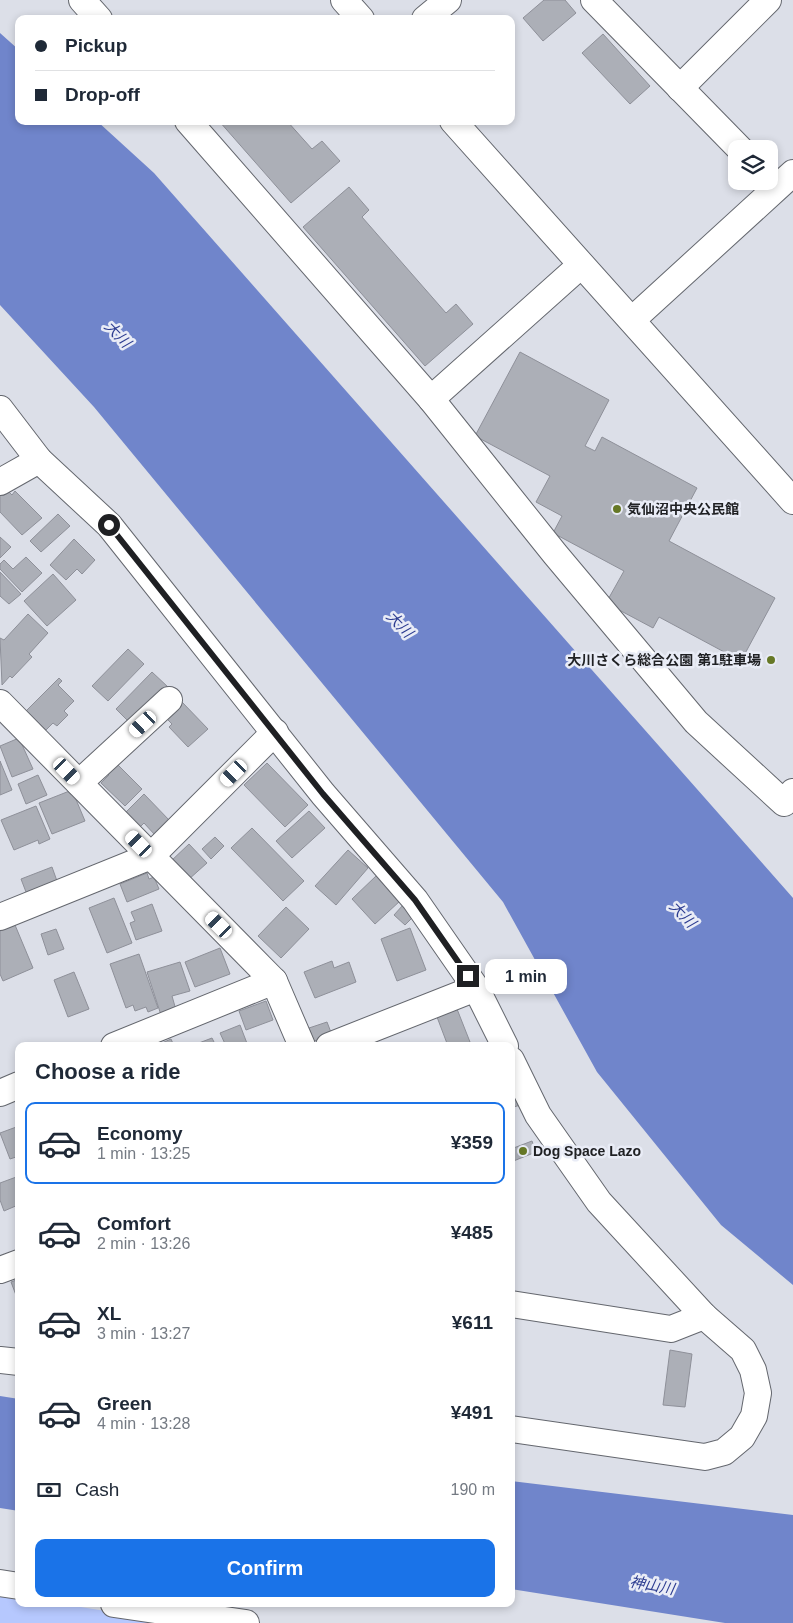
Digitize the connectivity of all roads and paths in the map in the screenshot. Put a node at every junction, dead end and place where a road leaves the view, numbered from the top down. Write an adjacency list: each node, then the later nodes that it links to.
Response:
1 (344, 0): 5 (street)
2 (448, 0): 6 (street)
3 (594, 0): 7 (street)
4 (768, 0): 7 (street)
5 (357, 15)
6 (429, 15)
7 (680, 88): 10 (street)
8 (191, 125): 14 (street)
9 (457, 125): 12 (street)
10 (731, 140)
11 (783, 185): 13 (street)
12 (581, 265): 13 (street); 14 (street)
13 (632, 320): 18 (street)
14 (431, 399): 24 (street)
15 (0, 409): 16 (street)
16 (39, 460): 17 (street); 22 (street)
17 (0, 482)
18 (793, 501)
19 (169, 700): 23 (street)
20 (0, 703): 21 (street)
21 (9, 725): 23 (street)
22 (275, 732): 25 (street); 28 (street)
23 (79, 783): 25 (street)
24 (793, 792)
25 (151, 856): 26 (street); 27 (street)
26 (0, 917)
27 (274, 981): 29 (street); 30 (street)
28 (476, 988): 31 (street); 32 (street)
29 (124, 1042)
30 (300, 1042)
31 (339, 1042)
32 (503, 1042)
33 (515, 1068): 39 (street)
34 (15, 1087): 35 (street)
35 (0, 1093)
36 (15, 1264): 37 (street)
37 (0, 1270)
38 (515, 1305): 39 (street)
39 (704, 1316): 42 (street)
40 (0, 1360): 41 (street)
41 (15, 1362)
42 (515, 1431)
43 (0, 1583): 44 (street)
44 (15, 1585)
45 (135, 1607): 46 (street)
46 (246, 1623)

